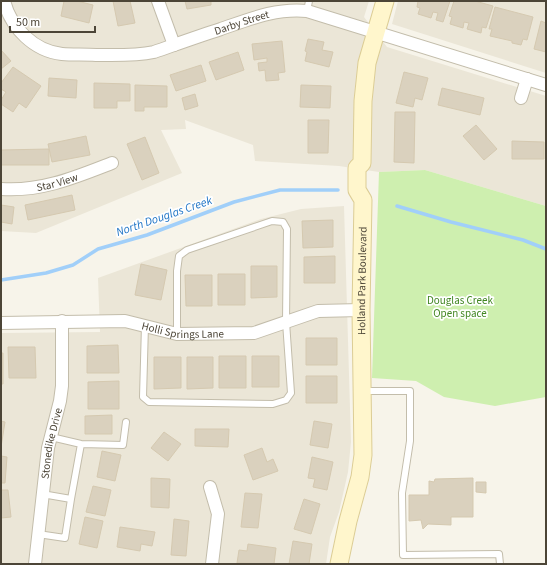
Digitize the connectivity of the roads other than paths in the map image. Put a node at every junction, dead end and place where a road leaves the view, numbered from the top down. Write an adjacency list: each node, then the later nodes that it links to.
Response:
1 (4, 1): 6 (street, Darby Street)
2 (158, 1): 6 (street)
3 (385, 1): 5 (street, Holland Park Boulevard)
4 (308, 6): 5 (street, Darby Street); 6 (street, Darby Street)
5 (375, 33): 7 (street, Darby Street); 12 (street, Holland Park Boulevard)
6 (174, 45)
7 (527, 79): 8 (street, Darby Street); 9 (street)
8 (546, 85)
9 (521, 98)
10 (112, 163): 11 (street, Star View)
11 (1, 189)
12 (361, 310): 14 (street, Holli Springs Lane); 18 (street, Holland Park Boulevard)
13 (62, 322): 15 (street, Holli Springs Lane); 16 (street, Holli Springs Lane); 20 (street, Stonedike Drive)
14 (286, 322): 16 (lane); 17 (street, Holli Springs Lane); 17 (lane)
15 (1, 323)
16 (145, 325): 17 (street, Holli Springs Lane)
17 (177, 334)
18 (362, 391): 28 (street, Holland Park Boulevard); 29 (lane)
19 (126, 422): 21 (lane)
20 (51, 437): 21 (lane); 23 (street, Stonedike Drive)
21 (81, 444): 24 (lane)
22 (210, 487): 27 (street)
23 (42, 494): 24 (lane); 25 (street, Stonedike Drive)
24 (71, 499): 25 (lane)
25 (38, 534): 26 (street, Stonedike Drive)
26 (35, 564)
27 (212, 564)
28 (339, 564)
29 (500, 564)

